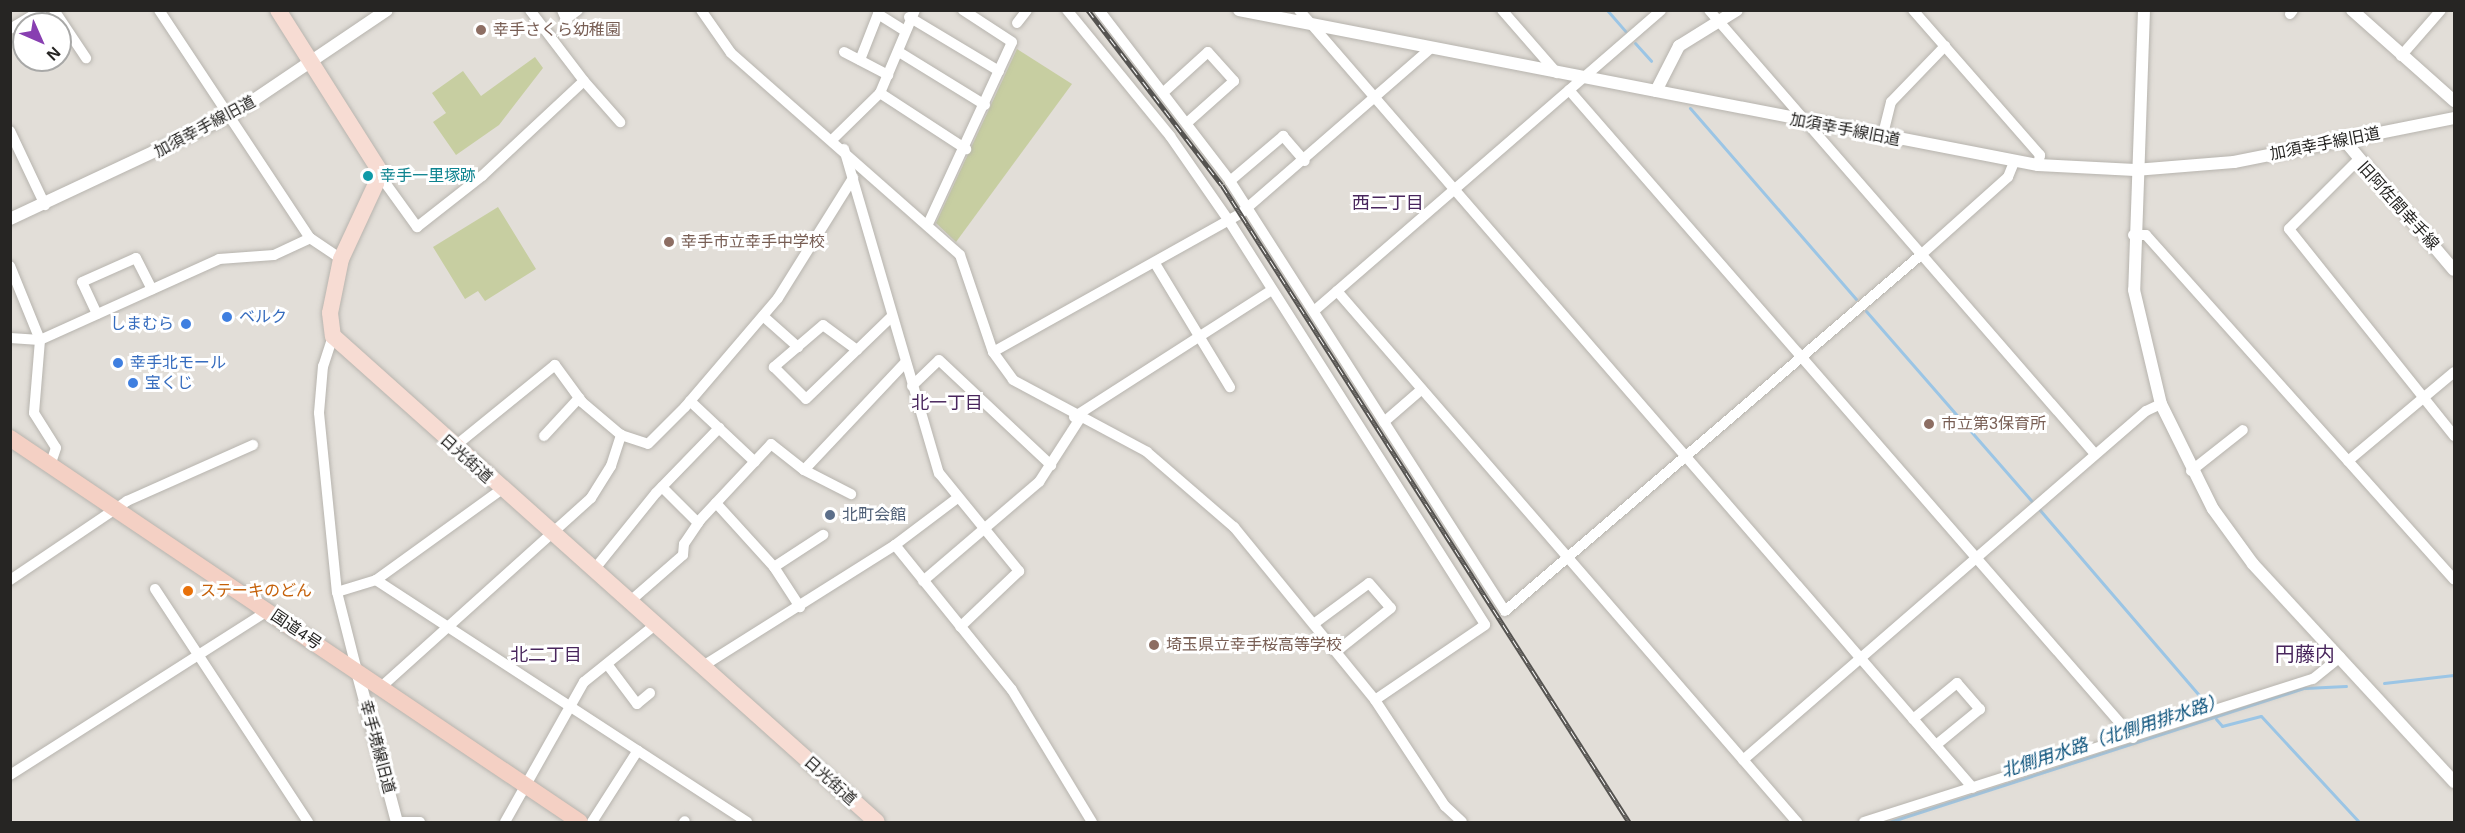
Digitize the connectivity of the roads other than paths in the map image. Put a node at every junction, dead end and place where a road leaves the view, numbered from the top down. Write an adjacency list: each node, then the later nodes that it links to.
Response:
1 (54, 10): 32 (street)
2 (159, 10): 47 (street)
3 (278, 10): 34 (main road)
4 (387, 10): 34 (street, 加須幸手線旧道)
5 (562, 10): 6 (street)
6 (578, 10)
7 (701, 10): 53 (street)
8 (963, 10): 35 (street)
9 (1027, 10): 24 (street)
10 (1067, 10): 70 (street)
11 (1098, 10): 41 (street)
12 (1239, 10): 25 (street, 加須幸手線旧道)
13 (1299, 10): 25 (street)
14 (1502, 10): 36 (street)
15 (1661, 10): 38 (street)
16 (1737, 10): 23 (street)
17 (2145, 10): 62 (street)
18 (2352, 10): 31 (street)
19 (2441, 10): 31 (street)
20 (531, 11): 39 (street)
21 (1919, 12): 27 (street)
22 (912, 14): 26 (street); 35 (street)
23 (1713, 15): 42 (street); 51 (street)
24 (1017, 23)
25 (1312, 25): 28 (street, 加須幸手線旧道); 44 (street)
26 (905, 30): 30 (street); 33 (street)
27 (1945, 46): 54 (street); 61 (street)
28 (1430, 49): 36 (street, 加須幸手線旧道); 44 (street)
29 (844, 52): 33 (street)
30 (899, 52): 37 (street); 46 (street)
31 (2401, 56): 45 (street)
32 (86, 58)
33 (860, 60): 37 (street)
34 (310, 62): 47 (street, 加須幸手線旧道); 63 (main road)
35 (999, 71): 46 (street)
36 (1557, 73): 38 (street, 加須幸手線旧道)
37 (888, 75): 43 (street)
38 (1586, 77): 40 (street); 42 (street, 加須幸手線旧道)
39 (584, 81): 49 (street); 63 (street)
40 (1569, 90): 66 (street); 93 (street)
41 (1164, 91): 50 (street); 50 (street)
42 (1656, 92): 51 (street, 加須幸手線旧道)
43 (880, 93): 53 (street); 57 (street)
44 (1374, 98): 58 (street); 66 (street)
45 (2454, 101)
46 (985, 105): 57 (street)
47 (230, 116): 67 (street, 加須幸手線旧道); 73 (street)
48 (2454, 118): 55 (street, 加須幸手線旧道)
49 (620, 122)
50 (1188, 122): 65 (street)
51 (1808, 123): 54 (street, 加須幸手線旧道); 74 (street)
52 (10, 131): 67 (street)
53 (834, 138): 56 (street)
54 (1882, 138): 60 (street, 加須幸手線旧道)
55 (2344, 140): 59 (street, 旧阿佐間幸手線); 62 (street, 加須幸手線旧道)
56 (843, 149): 64 (street); 71 (street)
57 (966, 149): 71 (street)
58 (1305, 161): 65 (street); 68 (street)
59 (2357, 161): 78 (street, 旧阿佐間幸手線); 100 (street)
60 (2014, 162): 61 (street, 加須幸手線旧道); 74 (street)
61 (2038, 165): 62 (street, 加須幸手線旧道)
62 (2135, 170): 72 (street)
63 (381, 177): 75 (main road)
64 (853, 178): 84 (street); 85 (street)
65 (1230, 181): 68 (street)
66 (1453, 191): 81 (street); 114 (street)
67 (45, 205): 69 (street, 加須幸手線旧道)
68 (1248, 208): 70 (street); 82 (street)
69 (10, 219)
70 (1229, 221): 76 (street); 80 (street)
71 (928, 224): 92 (street)
72 (2133, 235): 102 (street); 115 (street)
73 (310, 238): 75 (street); 79 (street)
74 (1923, 253): 93 (street); 113 (street)
75 (341, 259): 87 (main road)
76 (1156, 265): 86 (street); 92 (street)
77 (10, 266): 89 (street)
78 (2454, 270)
79 (152, 289): 83 (street); 83 (street)
80 (1270, 291): 86 (street); 158 (street)
81 (1337, 291): 82 (street); 98 (street)
82 (1314, 311): 104 (street)
83 (97, 314): 89 (street)
84 (763, 315): 90 (street); 101 (street)
85 (891, 317): 91 (street); 94 (street)
86 (1198, 335): 97 (street); 103 (street)
87 (333, 336): 112 (main road, 日光街道); 141 (street)
88 (10, 338): 89 (street)
89 (40, 340): 117 (street)
90 (798, 347): 91 (street); 91 (street)
91 (857, 350)
92 (993, 352): 103 (street)
93 (1802, 357): 114 (street); 132 (street)
94 (905, 363): 96 (street); 119 (street)
95 (2454, 372): 100 (street)
96 (912, 386): 118 (street); 124 (street)
97 (1230, 387)
98 (1422, 389): 104 (street); 133 (street)
99 (579, 398): 107 (street); 108 (street); 112 (street)
100 (2424, 398): 109 (street); 115 (street)
101 (690, 401): 105 (street); 107 (street)
102 (2161, 404): 113 (street); 120 (street)
103 (1077, 419): 118 (street); 145 (street)
104 (1384, 422): 133 (street)
105 (719, 428): 116 (street); 121 (street)
106 (2243, 430): 120 (street)
107 (621, 435): 129 (street)
108 (544, 436)
109 (2454, 436)
110 (10, 438): 117 (highway, 国道4号)
111 (253, 445): 126 (street)
112 (454, 447): 122 (main road, 日光街道)
113 (2095, 454): 132 (street)
114 (1686, 458): 133 (street); 152 (street)
115 (2348, 461): 136 (street)
116 (755, 462): 119 (street); 125 (street)
117 (50, 465): 126 (highway, 国道4号)
118 (1051, 465): 128 (street)
119 (804, 470): 123 (street)
120 (2191, 471): 151 (street)
121 (662, 487): 127 (street); 135 (street)
122 (501, 490): 129 (main road, 日光街道); 138 (street)
123 (851, 494)
124 (956, 499): 128 (street); 131 (street)
125 (716, 503): 127 (street); 134 (street)
126 (117, 509): 137 (street); 144 (highway, 国道4号)
127 (698, 523): 142 (street)
128 (983, 530): 139 (street); 147 (street)
129 (551, 535): 135 (main road, 日光街道); 148 (street)
130 (823, 535): 134 (street)
131 (896, 545): 139 (street); 143 (street)
132 (1976, 557): 152 (street); 161 (street)
133 (1569, 560): 164 (street)
134 (774, 567): 143 (street)
135 (593, 571): 142 (main road, 日光街道)
136 (2454, 579)
137 (10, 580)
138 (376, 580): 141 (street); 148 (street)
139 (923, 580): 147 (street)
140 (155, 589): 150 (street)
141 (337, 592): 155 (street)
142 (628, 603): 146 (main road, 日光街道)
143 (800, 607): 154 (street)
144 (267, 611): 150 (street); 155 (highway, 国道4号)
145 (1315, 623): 149 (street); 149 (street)
146 (655, 625): 153 (street); 154 (main road, 日光街道)
147 (960, 627): 177 (street)
148 (447, 629): 156 (street); 159 (street)
149 (1337, 651): 158 (street)
150 (197, 654): 165 (street); 169 (street)
151 (2340, 657): 161 (street); 166 (street)
152 (1860, 658): 160 (street); 164 (street)
153 (607, 664): 157 (street); 159 (street)
154 (703, 666): 176 (main road, 日光街道)
155 (357, 671): 156 (highway, 国道4号); 170 (street, 幸手境線旧道)
156 (380, 688): 167 (highway, 国道4号)
157 (650, 693)
158 (1375, 700): 178 (street)
159 (571, 706): 163 (street); 167 (street)
160 (1913, 719): 162 (street); 162 (street)
161 (2133, 738): 168 (street)
162 (1936, 745): 168 (street)
163 (638, 750): 174 (street); 175 (street)
164 (1743, 760): 179 (street)
165 (10, 775)
166 (2454, 782)
167 (526, 787): 172 (street); 173 (highway, 国道4号)
168 (1973, 788): 180 (street)
169 (308, 822)
170 (397, 822): 171 (street)
171 (420, 822)
172 (505, 822)
173 (580, 822)
174 (592, 822)
175 (747, 822)
176 (877, 822)
177 (1092, 822)
178 (1462, 822)
179 (1797, 822)
180 (1864, 822)

